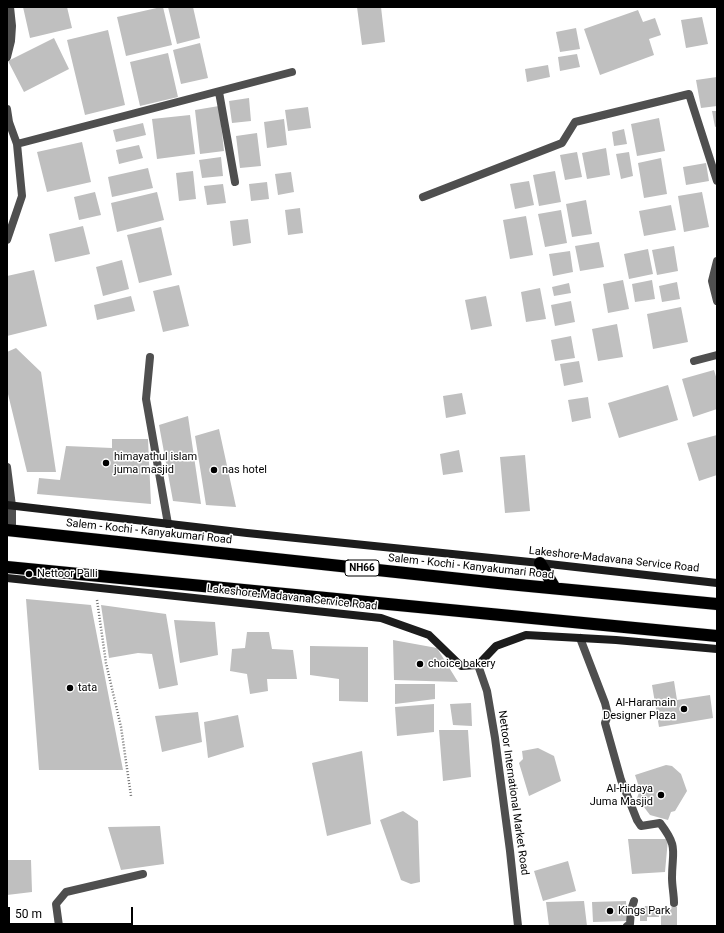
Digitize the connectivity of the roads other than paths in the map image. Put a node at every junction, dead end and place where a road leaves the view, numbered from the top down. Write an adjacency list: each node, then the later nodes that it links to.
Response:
1 (10, 7): 2 (street)
2 (7, 57)
3 (292, 72): 4 (street)
4 (219, 92): 6 (street); 8 (street)
5 (7, 109): 6 (street)
6 (17, 144): 10 (street)
7 (717, 181): 9 (street)
8 (236, 182)
9 (423, 197)
10 (7, 240)
11 (717, 261): 12 (street)
12 (717, 301)
13 (717, 355): 15 (street)
14 (150, 357): 18 (street)
15 (694, 361)
16 (7, 467): 17 (street)
17 (10, 506): 18 (street, Lakeshore-Madavana Service Road); 19 (street)
18 (168, 524): 20 (street, Lakeshore-Madavana Service Road)
19 (9, 530): 24 (highway, Salem - Kochi - Kanyakumari Road / NH66)
20 (540, 563): 23 (street, Lakeshore-Madavana Service Road); 24 (highway)
21 (7, 567): 26 (highway)
22 (7, 578): 29 (street, Lakeshore-Madavana Service Road)
23 (717, 583)
24 (555, 588): 25 (highway, Salem - Kochi - Kanyakumari Road / NH66)
25 (717, 604)
26 (717, 636)
27 (580, 638): 28 (street); 29 (street); 32 (street)
28 (717, 650)
29 (478, 665): 34 (street, Nettoor International Market Road)
30 (143, 874): 33 (street)
31 (634, 901): 35 (street)
32 (674, 903)
33 (59, 926)
34 (518, 926)
35 (627, 926)

